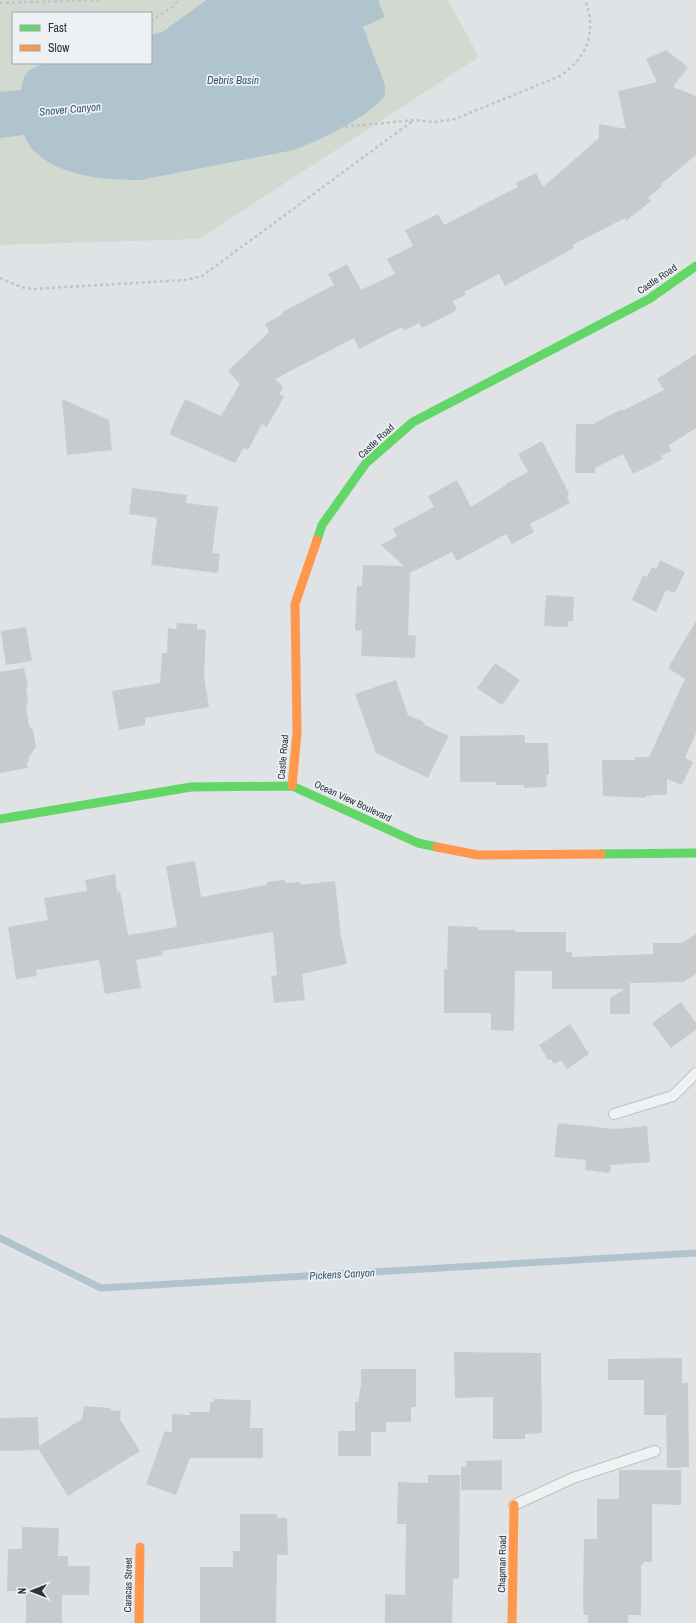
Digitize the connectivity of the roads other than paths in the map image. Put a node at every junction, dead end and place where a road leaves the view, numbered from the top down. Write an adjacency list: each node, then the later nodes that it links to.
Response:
1 (696, 266): 2 (street, Castle Road)
2 (292, 786): 3 (street, Ocean View Boulevard); 4 (street, Ocean View Boulevard)
3 (0, 819)
4 (696, 853)
5 (696, 1073): 6 (lane)
6 (614, 1114)
7 (655, 1451): 8 (lane)
8 (514, 1505): 11 (street, Chapman Road)
9 (140, 1547): 10 (street, Caracas Street)
10 (139, 1623)
11 (512, 1623)

